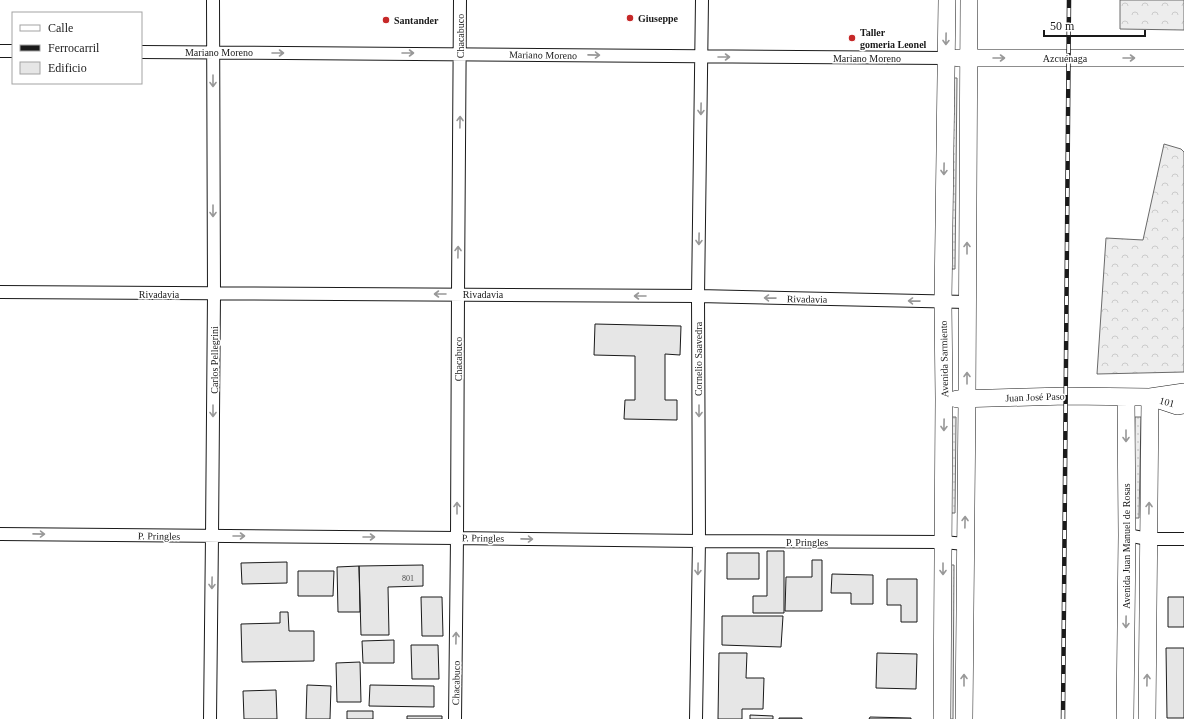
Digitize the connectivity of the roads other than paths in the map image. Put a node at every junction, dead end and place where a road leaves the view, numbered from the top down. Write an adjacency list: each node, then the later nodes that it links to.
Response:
1 (213, 0): 9 (street, Carlos Pellegrini)
2 (460, 0): 10 (street, Chacabuco)
3 (702, 0): 11 (street, Cornelio Saavedra)
4 (947, 0): 13 (main road, Avenida Sarmiento, one-way to 13)
5 (969, 0): 12 (main road)
6 (0, 51): 7 (street)
7 (12, 51)
8 (142, 52): 9 (street, Mariano Moreno)
9 (212, 52): 10 (street, Mariano Moreno, one-way to 10); 16 (street, Carlos Pellegrini, one-way to 16)
10 (460, 54): 11 (street, Mariano Moreno, one-way to 11); 17 (street, Chacabuco, one-way to 10)
11 (702, 56): 13 (street, Mariano Moreno, one-way to 13); 18 (street, Cornelio Saavedra, one-way to 18)
12 (968, 57): 13 (main road, Azcuénaga); 14 (main road, Azcuénaga, one-way to 14); 20 (main road, one-way to 12)
13 (946, 58): 19 (main road, Avenida Sarmiento, one-way to 19)
14 (1184, 58)
15 (0, 292): 16 (street, Rivadavia)
16 (214, 294): 17 (street, Rivadavia, one-way to 16); 29 (street, Carlos Pellegrini, one-way to 29)
17 (458, 294): 18 (street, Rivadavia, one-way to 17); 30 (street, Chacabuco, one-way to 17)
18 (698, 296): 19 (street, Rivadavia, one-way to 18); 33 (street, Cornelio Saavedra, one-way to 33)
19 (943, 302): 20 (street, Rivadavia); 24 (main road, Avenida Sarmiento)
20 (967, 302): 25 (main road, one-way to 20)
21 (1184, 392): 23 (main road)
22 (1126, 397): 23 (main road); 25 (main road, Juan José Paso); 28 (main road, Avenida Juan Manuel de Rosas, one-way to 28)
23 (1150, 397): 26 (main road, 101); 31 (main road, one-way to 23)
24 (944, 399): 25 (main road, Juan José Paso); 34 (main road, Avenida Sarmiento, one-way to 34)
25 (967, 400): 35 (main road, one-way to 25)
26 (1184, 405)
27 (0, 534): 29 (street, P. Pringles, one-way to 29)
28 (1127, 535): 31 (street); 41 (main road, Avenida Juan Manuel de Rosas, one-way to 41)
29 (212, 536): 30 (street, P. Pringles, one-way to 30); 36 (street, Carlos Pellegrini, one-way to 36)
30 (458, 538): 33 (street, P. Pringles, one-way to 33); 37 (street, Chacabuco, one-way to 30)
31 (1148, 539): 32 (street); 42 (main road, one-way to 31)
32 (1184, 539)
33 (699, 541): 34 (street, P. Pringles); 38 (street, Cornelio Saavedra, one-way to 38)
34 (943, 542): 35 (street, P. Pringles); 39 (main road, Avenida Sarmiento, one-way to 39)
35 (965, 544): 40 (main road, one-way to 35)
36 (210, 719)
37 (455, 719)
38 (696, 719)
39 (942, 719)
40 (964, 719)
41 (1125, 719)
42 (1146, 719)

